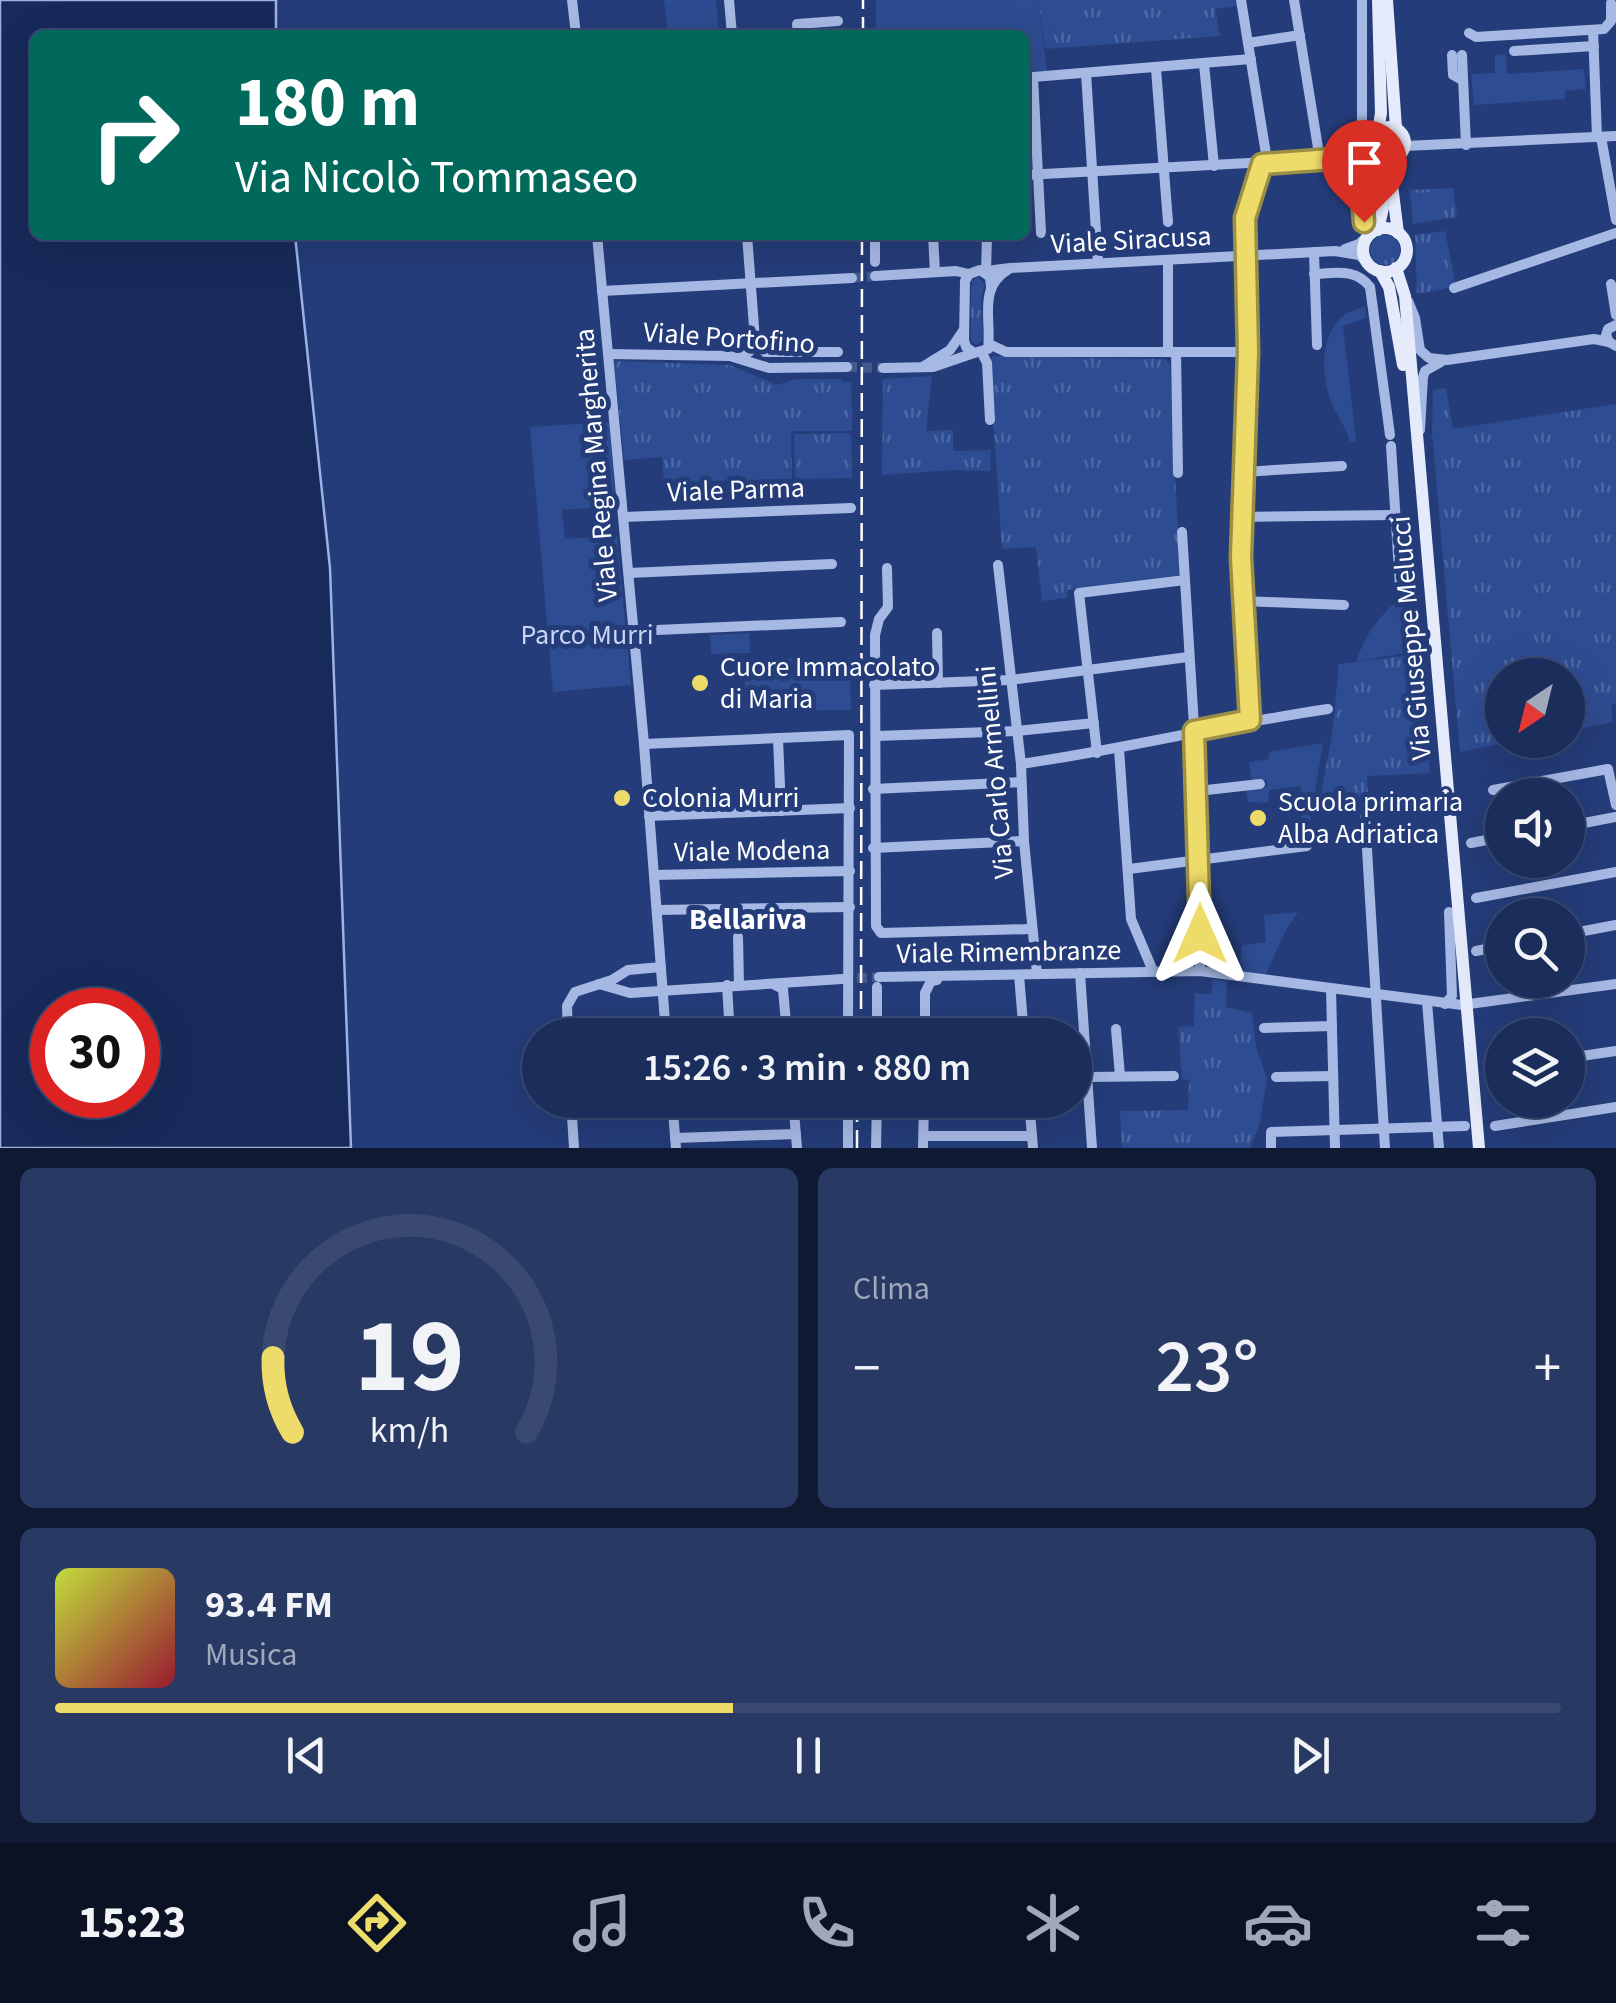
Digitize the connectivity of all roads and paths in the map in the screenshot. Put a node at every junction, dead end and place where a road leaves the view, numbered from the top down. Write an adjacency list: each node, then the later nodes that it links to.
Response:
1 (572, 0): 10 (street)
2 (728, 0): 11 (street)
3 (1241, 0): 16 (street)
4 (1294, 0): 15 (street)
5 (1362, 0): 31 (street)
6 (1378, 0): 25 (main road)
7 (1387, 0): 24 (main road)
8 (1611, 3): 13 (street)
9 (838, 21): 12 (street)
10 (575, 30)
11 (731, 30)
12 (798, 30)
13 (1593, 30): 14 (street); 17 (street)
14 (1469, 33)
15 (1300, 35): 16 (street); 33 (street)
16 (1248, 43): 20 (street)
17 (1594, 46): 18 (street); 27 (street)
18 (1514, 51)
19 (1457, 55): 28 (street)
20 (1251, 59): 21 (street); 34 (street)
21 (1204, 64): 22 (street); 35 (street)
22 (1156, 68): 23 (street); 36 (street)
23 (1086, 72): 37 (street); 38 (street)
24 (1396, 128): 25 (main road); 29 (main road)
25 (1378, 131): 30 (main road)
26 (1616, 136): 27 (street)
27 (1599, 137): 28 (street); 43 (street)
28 (1466, 145): 29 (street)
29 (1406, 146): 32 (main road)
30 (1377, 153): 32 (main road); 40 (main road)
31 (1359, 157): 33 (street); 41 (street)
32 (1395, 158): 47 (main road)
33 (1320, 160): 34 (street)
34 (1262, 164): 35 (street); 56 (street)
35 (1214, 166): 36 (street)
36 (1164, 169): 37 (street); 44 (street)
37 (1092, 171): 38 (street); 60 (street)
38 (1039, 174): 39 (street); 46 (street)
39 (1030, 175)
40 (1382, 189): 41 (street); 42 (main road)
41 (1362, 199): 42 (street); 45 (street)
42 (1383, 208): 45 (main road)
43 (1616, 220)
44 (1168, 222)
45 (1370, 229): 47 (main road); 54 (street, Viale Siracusa); 58 (main road)
46 (1041, 233)
47 (1398, 234): 62 (main road)
48 (1616, 234): 72 (street)
49 (597, 240): 73 (street, Viale Regina Margherita)
50 (748, 240): 69 (street)
51 (874, 240): 59 (street)
52 (934, 240): 65 (street)
53 (986, 240): 63 (street)
54 (1335, 251): 55 (street, Viale Siracusa); 58 (street, Viale Siracusa)
55 (1314, 252): 56 (street, Viale Siracusa); 66 (street)
56 (1246, 257): 57 (street, Viale Siracusa); 83 (street)
57 (1168, 260): 60 (street, Viale Siracusa); 82 (street)
58 (1366, 261): 64 (main road)
59 (874, 262)
60 (1098, 263): 61 (street, Viale Siracusa)
61 (1010, 268): 63 (street, Viale Siracusa); 71 (street)
62 (1396, 268): 64 (main road); 75 (main road, Via Giuseppe Melucci)
63 (982, 271): 65 (street, Viale Siracusa); 71 (street); 74 (street)
64 (1380, 271): 152 (main road, Via Giuseppe Melucci)
65 (938, 272): 67 (street, Viale Siracusa); 74 (street)
66 (1314, 274): 79 (street); 96 (street)
67 (875, 276)
68 (852, 278): 69 (street)
69 (752, 282): 73 (street); 78 (street)
70 (1611, 284): 77 (street)
71 (991, 287): 80 (street)
72 (1454, 288)
73 (602, 291): 84 (street, Viale Regina Margherita)
74 (964, 294): 76 (street)
75 (1406, 296): 86 (street); 91 (main road, Via Giuseppe Melucci)
76 (964, 330): 80 (street); 87 (street)
77 (1613, 332): 86 (street)
78 (755, 340): 81 (street, Viale Portofino); 85 (street)
79 (1316, 345)
80 (982, 350): 82 (street); 87 (street); 90 (street)
81 (838, 352)
82 (1172, 352): 83 (street); 94 (street)
83 (1248, 352): 93 (street)
84 (608, 354): 85 (street, Viale Portofino); 97 (street, Viale Regina Margherita)
85 (739, 358): 88 (street, Viale Portofino)
86 (1447, 360): 91 (street)
87 (924, 366): 89 (street)
88 (847, 367)
89 (883, 368)
90 (990, 420)
91 (1419, 441): 179 (main road, Via Giuseppe Melucci)
92 (1342, 466): 93 (street)
93 (1243, 472): 98 (street)
94 (1178, 473)
95 (851, 508): 97 (street, Viale Parma)
96 (1394, 515): 98 (street); 105 (street)
97 (624, 517): 103 (street, Viale Regina Margherita)
98 (1242, 517): 106 (street)
99 (1182, 532): 104 (street)
100 (832, 564): 103 (street)
101 (998, 566): 113 (street, Via Carlo Armellini)
102 (887, 568): 115 (street)
103 (628, 573): 109 (street, Viale Regina Margherita)
104 (1185, 580): 111 (street); 112 (street)
105 (1400, 586)
106 (1243, 601): 107 (street); 117 (street)
107 (1344, 604)
108 (841, 622): 109 (street)
109 (634, 631): 123 (street, Viale Regina Margherita)
110 (937, 633): 114 (street)
111 (1188, 656): 112 (street); 119 (street)
112 (1088, 670): 113 (street); 118 (street)
113 (1010, 680): 114 (street); 120 (street, Via Carlo Armellini)
114 (938, 683): 115 (street)
115 (874, 685): 121 (street)
116 (1328, 709): 117 (street)
117 (1250, 720): 119 (street)
118 (1094, 723): 120 (street); 125 (street)
119 (1194, 731): 124 (street); 131 (street)
120 (1017, 732): 121 (street); 126 (street, Via Carlo Armellini)
121 (876, 736): 130 (street)
122 (778, 738): 123 (street); 133 (street); 134 (street)
123 (644, 744): 135 (street, Viale Regina Margherita)
124 (1119, 749): 125 (street); 145 (street)
125 (1098, 752): 126 (street)
126 (1021, 764): 128 (street, Via Carlo Armellini)
127 (1559, 778): 132 (street)
128 (1021, 782): 130 (street); 140 (street, Via Carlo Armellini)
129 (1260, 784): 131 (street)
130 (874, 789): 143 (street)
131 (1198, 791): 144 (street)
132 (1616, 802)
133 (850, 808): 134 (street); 146 (street)
134 (781, 811): 135 (street)
135 (649, 816): 148 (street, Viale Regina Margherita)
136 (1365, 816): 176 (street)
137 (1616, 817): 138 (street)
138 (1585, 823)
139 (1485, 840): 141 (street)
140 (1024, 841): 143 (street); 154 (street, Via Carlo Armellini)
141 (1471, 842)
142 (1306, 846): 144 (street)
143 (873, 848): 154 (street)
144 (1200, 859): 145 (street); 162 (street)
145 (1128, 869): 161 (street)
146 (850, 872): 148 (street, Viale Modena); 150 (street)
147 (1616, 872): 149 (street)
148 (654, 875): 151 (street, Viale Regina Margherita)
149 (1476, 898)
150 (850, 907): 151 (street); 168 (street)
151 (657, 910): 159 (street, Viale Regina Margherita)
152 (1450, 912): 178 (street, Via Giuseppe Melucci); 179 (main road, Via Giuseppe Melucci)
153 (1616, 924): 155 (street)
154 (1032, 929): 165 (street, Via Carlo Armellini)
155 (1585, 930)
156 (738, 937): 172 (street)
157 (1485, 949): 158 (street)
158 (1476, 951)
159 (661, 966): 160 (street); 174 (street, Viale Regina Margherita)
160 (637, 969): 163 (street); 175 (street)
161 (1153, 971): 162 (street, Viale Rimembranze); 164 (street, Viale Rimembranze)
162 (1200, 971): 173 (street, Viale Rimembranze)
163 (624, 972): 169 (street); 175 (street)
164 (1080, 973): 165 (street, Viale Rimembranze); 188 (street)
165 (1037, 974): 166 (street, Viale Rimembranze)
166 (1018, 975): 167 (street, Viale Rimembranze); 187 (street)
167 (953, 977): 185 (street, Viale Rimembranze); 186 (street)
168 (846, 980): 170 (street); 184 (street)
169 (599, 984): 175 (street); 180 (street)
170 (767, 984): 172 (street); 183 (street)
171 (1616, 984): 179 (street, Viale Rimembranze)
172 (733, 985): 174 (street); 182 (street)
173 (1331, 989): 176 (street, Viale Rimembranze); 189 (street)
174 (662, 990): 175 (street); 181 (street, Viale Regina Margherita)
175 (636, 992)
176 (1378, 994): 177 (street, Viale Rimembranze); 209 (street)
177 (1427, 1002): 178 (street, Viale Rimembranze); 206 (street)
178 (1445, 1004): 179 (street, Viale Rimembranze)
179 (1465, 1005): 224 (main road)
180 (569, 1018)
181 (664, 1018)
182 (731, 1018)
183 (786, 1018)
184 (847, 1018)
185 (877, 1018)
186 (926, 1018)
187 (1022, 1018)
188 (1083, 1018)
189 (1332, 1026): 190 (street); 196 (street)
190 (1264, 1028)
191 (1116, 1029): 194 (street)
192 (1616, 1050): 193 (street)
193 (1585, 1055)
194 (1120, 1076): 195 (street); 197 (street)
195 (1174, 1076)
196 (1333, 1076): 198 (street); 210 (street)
197 (1092, 1077)
198 (1276, 1077)
199 (1616, 1107): 208 (street)
200 (572, 1118): 215 (street)
201 (673, 1118): 214 (street)
202 (795, 1118): 211 (street)
203 (848, 1118): 217 (street)
204 (877, 1118): 218 (street)
205 (1090, 1118): 219 (street)
206 (1437, 1126): 207 (street); 209 (street); 223 (street)
207 (1465, 1126)
208 (1495, 1126)
209 (1384, 1127): 210 (street); 222 (street)
210 (1334, 1128): 220 (street); 221 (street)
211 (796, 1134): 214 (street); 216 (street)
212 (924, 1142): 213 (street)
213 (1033, 1142)
214 (675, 1143)
215 (574, 1148)
216 (797, 1148)
217 (848, 1148)
218 (876, 1148)
219 (1092, 1148)
220 (1271, 1148)
221 (1335, 1148)
222 (1385, 1148)
223 (1439, 1148)
224 (1479, 1148)

